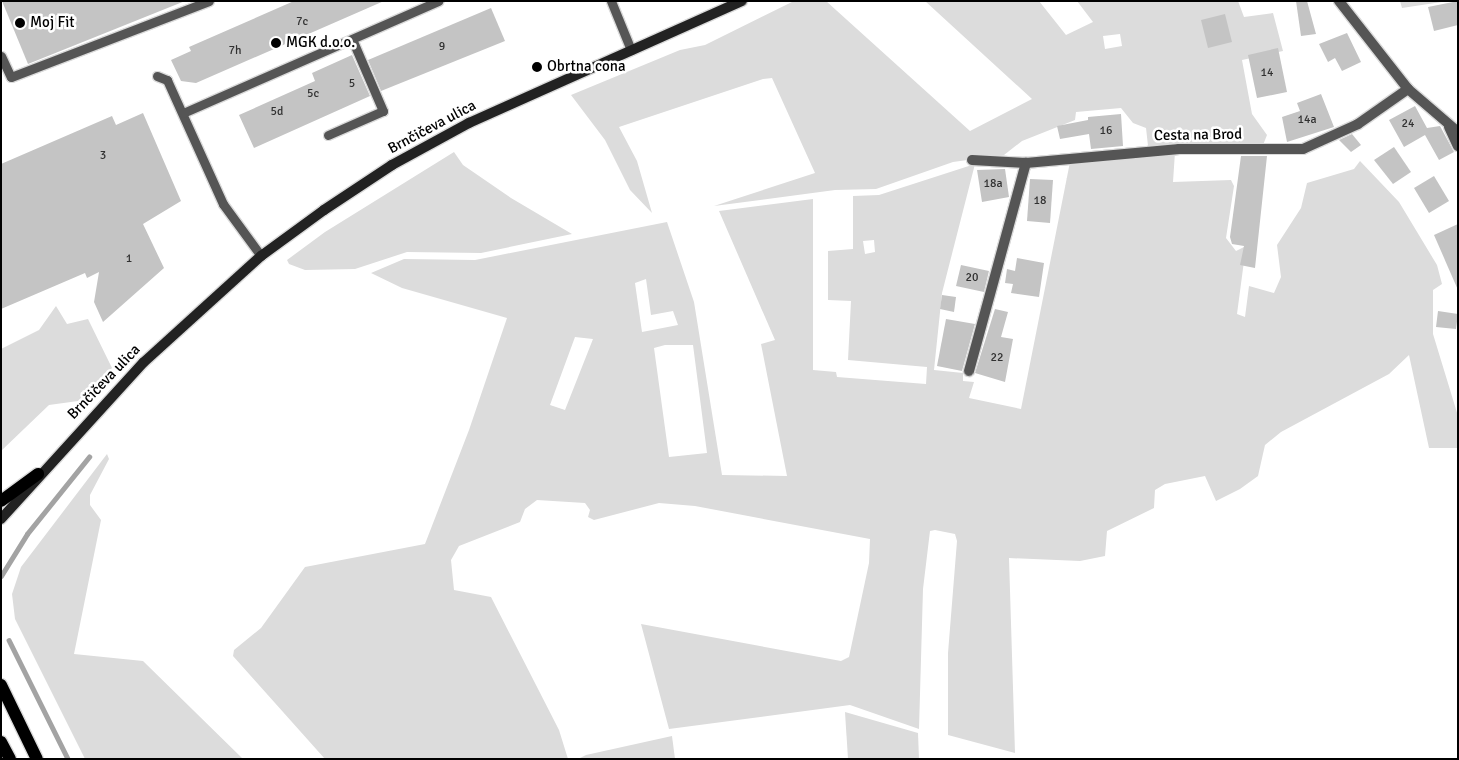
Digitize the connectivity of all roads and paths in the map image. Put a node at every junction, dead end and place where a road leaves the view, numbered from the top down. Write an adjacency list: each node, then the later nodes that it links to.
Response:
1 (209, 1): 8 (lane)
2 (438, 1): 6 (lane)
3 (610, 1): 7 (lane)
4 (742, 1): 7 (street, Brnčičeva ulica)
5 (1339, 1): 10 (street)
6 (352, 39): 11 (lane); 14 (lane)
7 (630, 50): 18 (street, Brnčičeva ulica)
8 (1, 56)
9 (157, 76): 11 (lane)
10 (1408, 89): 12 (street); 17 (street, Cesta na Brod)
11 (183, 113): 18 (lane)
12 (1448, 126): 13 (street); 15 (street)
13 (1458, 132)
14 (328, 135)
15 (1458, 146)
16 (972, 160): 17 (street, Cesta na Brod)
17 (1026, 163): 19 (street)
18 (261, 256): 20 (street, Brnčičeva ulica)
19 (969, 371)
20 (38, 474): 21 (main road); 22 (street, Brnčičeva ulica)
21 (1, 501)
22 (1, 519)
23 (1, 685): 26 (main road)
24 (1, 742): 25 (main road)
25 (10, 759)
26 (38, 759)

